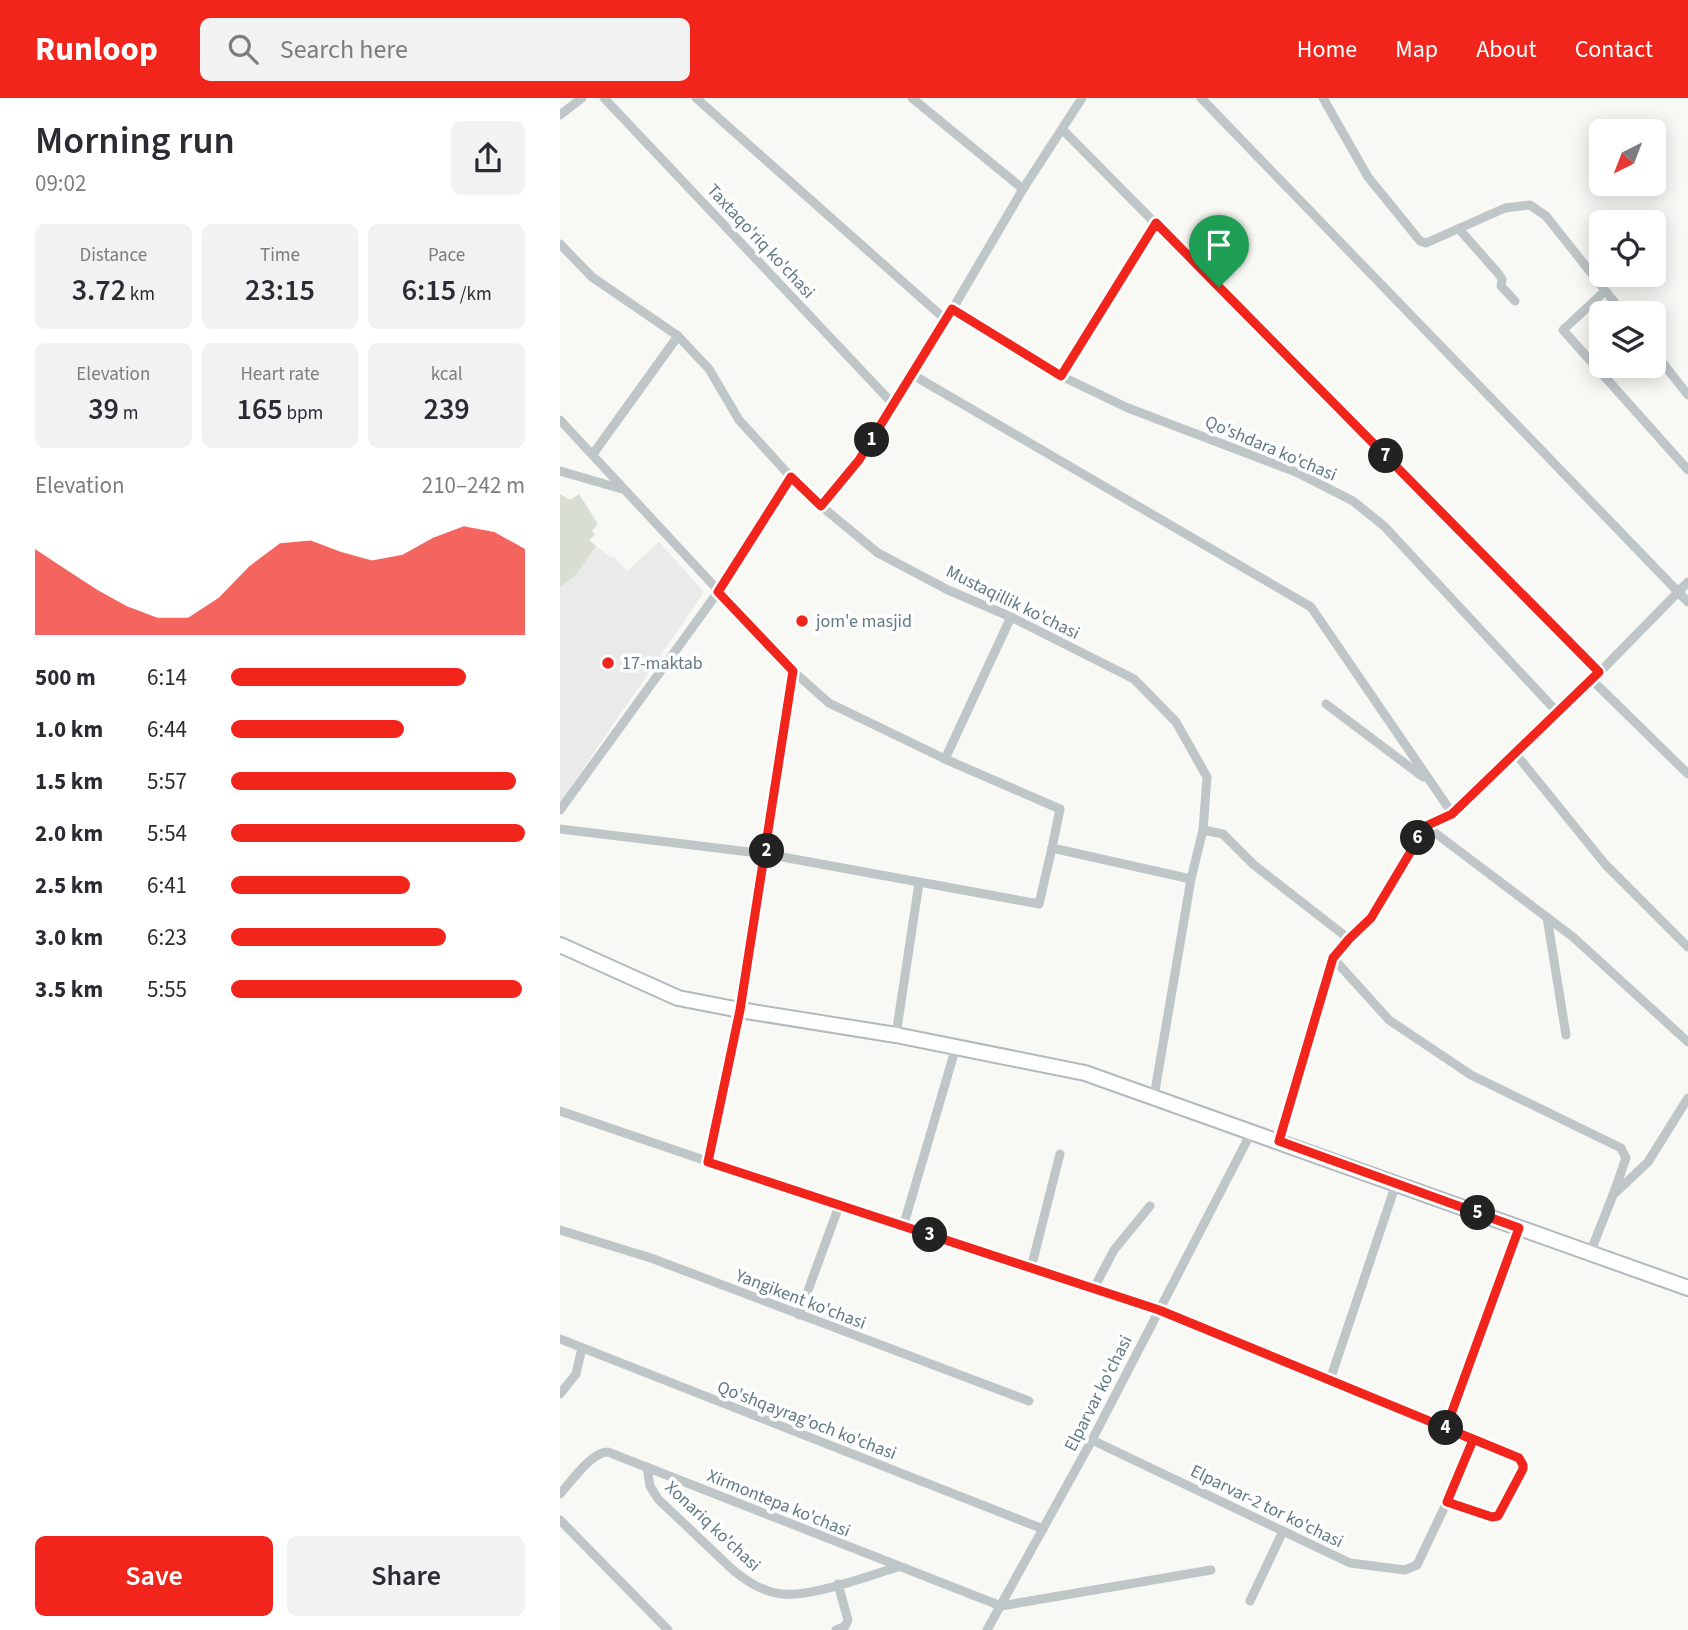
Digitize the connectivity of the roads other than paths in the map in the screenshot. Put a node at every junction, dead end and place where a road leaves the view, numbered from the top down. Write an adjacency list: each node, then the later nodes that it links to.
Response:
1 (582, 98): 8 (street)
2 (604, 98): 24 (street, Taxtaqo'riq ko'chasi)
3 (696, 98): 18 (street)
4 (912, 98): 10 (street)
5 (1082, 98): 9 (street)
6 (1201, 98): 34 (street)
7 (1323, 98): 12 (street)
8 (560, 115)
9 (1063, 130): 10 (street); 11 (street)
10 (1023, 189): 17 (street)
11 (1156, 223): 22 (street); 38 (street)
12 (1459, 229): 14 (street); 15 (street)
13 (560, 244): 19 (street, Mustaqillik ko'chasi)
14 (1605, 291): 16 (street); 27 (street)
15 (1515, 301)
16 (1613, 301)
17 (952, 309): 18 (street); 22 (street, Qo'shdara ko'chasi)
18 (946, 320): 21 (street)
19 (678, 336): 26 (street); 29 (street, Mustaqillik ko'chasi)
20 (1666, 367): 23 (street)
21 (913, 375): 24 (street); 44 (street)
22 (1061, 376): 40 (street, Qo'shdara ko'chasi)
23 (1688, 395)
24 (894, 405): 31 (street)
25 (560, 420): 26 (street)
26 (593, 454): 30 (street)
27 (1688, 470)
28 (560, 471): 30 (street)
29 (791, 477): 31 (street, Mustaqillik ko'chasi); 33 (street)
30 (623, 489): 33 (street)
31 (821, 506): 36 (street, Mustaqillik ko'chasi)
32 (1688, 582): 34 (street)
33 (718, 592): 37 (street); 45 (street)
34 (1678, 592): 35 (street); 38 (street)
35 (1688, 602)
36 (1011, 618): 42 (street); 49 (street, Mustaqillik ko'chasi)
37 (793, 671): 42 (street); 51 (street)
38 (1596, 676): 40 (street); 43 (street)
39 (1326, 704): 44 (street)
40 (1558, 713): 41 (street)
41 (1515, 753): 46 (street); 57 (street)
42 (945, 759): 50 (street)
43 (1688, 774)
44 (1430, 782): 46 (street)
45 (560, 810)
46 (1452, 814): 47 (street)
47 (1426, 826): 54 (street); 55 (street)
48 (560, 829): 51 (street)
49 (1203, 830): 52 (street, Mustaqillik ko'chasi); 55 (street)
50 (1052, 848): 52 (street); 53 (street)
51 (766, 854): 53 (street); 59 (street)
52 (1191, 879): 64 (street, Mustaqillik ko'chasi)
53 (919, 883): 60 (street)
54 (1547, 917): 61 (street); 62 (street)
55 (1349, 939): 58 (street)
56 (560, 945): 59 (main road)
57 (1688, 947)
58 (1333, 958): 68 (street); 72 (street)
59 (740, 1010): 60 (main road); 70 (street)
60 (896, 1035): 63 (main road)
61 (1566, 1035)
62 (1688, 1042)
63 (956, 1046): 64 (main road); 75 (street)
64 (1154, 1097): 67 (main road)
65 (1688, 1098): 72 (street)
66 (560, 1111): 70 (street)
67 (1252, 1132): 68 (main road); 82 (street, Elparvar ko'chasi)
68 (1279, 1141): 71 (main road)
69 (1060, 1154): 79 (street)
70 (708, 1162): 73 (street)
71 (1396, 1184): 76 (main road); 86 (street)
72 (1613, 1195): 78 (street)
73 (839, 1206): 75 (street); 83 (street)
74 (1150, 1206): 80 (street)
75 (903, 1227): 79 (street)
76 (1519, 1228): 78 (main road); 89 (street)
77 (560, 1230): 83 (street, Yangikent ko'chasi)
78 (1590, 1253): 81 (main road)
79 (1031, 1268): 80 (street)
80 (1094, 1288): 82 (street)
81 (1688, 1288)
82 (1159, 1310): 86 (street); 90 (street, Elparvar ko'chasi)
83 (799, 1315): 88 (street, Yangikent ko'chasi)
84 (560, 1339): 85 (street, Qo'shqayrag'och ko'chasi)
85 (582, 1348): 87 (street); 96 (street, Qo'shqayrag'och ko'chasi)
86 (1330, 1380): 89 (street)
87 (560, 1394)
88 (1029, 1401)
89 (1446, 1428): 91 (street)
90 (1092, 1440): 96 (street, Elparvar ko'chasi); 97 (street, Elparvar-2 tor ko'chasi)
91 (1473, 1440): 94 (street); 94 (street)
92 (647, 1467): 93 (street, Xirmontepa ko'chasi); 98 (street, Xirmontepa ko'chasi); 100 (street, Xonariq ko'chasi)
93 (560, 1494)
94 (1447, 1502): 97 (street, Elparvar-2 tor ko'chasi)
95 (560, 1520): 103 (street)
96 (1043, 1529): 102 (street, Elparvar ko'chasi)
97 (1283, 1531): 101 (street)
98 (898, 1567): 100 (street, Xonariq ko'chasi); 102 (street, Xirmontepa ko'chasi)
99 (1211, 1570): 102 (street)
100 (838, 1584): 104 (street)
101 (1250, 1601)
102 (1001, 1606): 105 (street, Elparvar ko'chasi)
103 (668, 1630)
104 (836, 1630)
105 (987, 1630)

